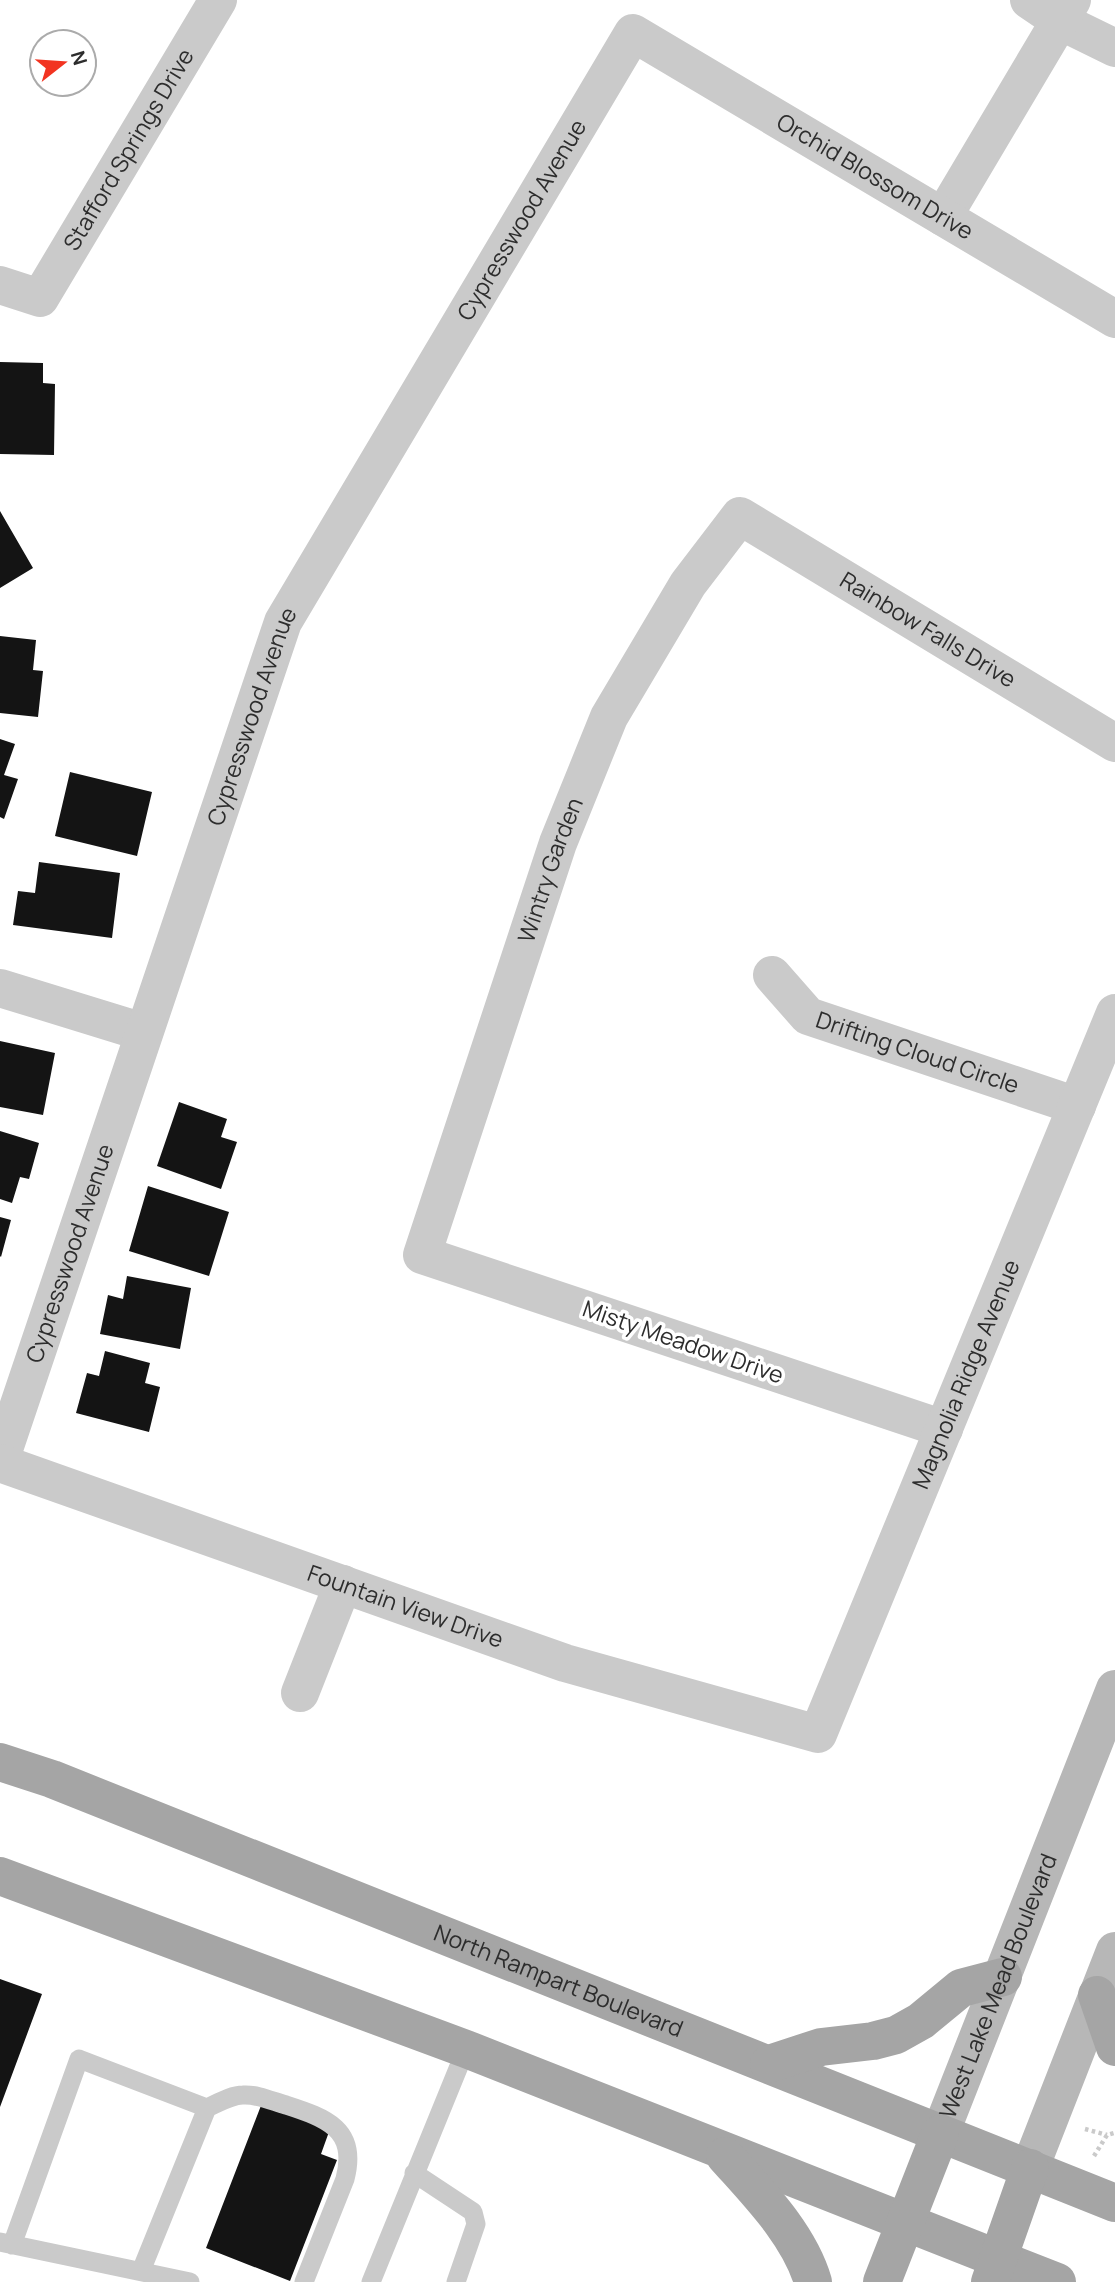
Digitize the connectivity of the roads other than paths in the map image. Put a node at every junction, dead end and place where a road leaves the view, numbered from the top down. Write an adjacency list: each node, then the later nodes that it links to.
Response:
1 (218, 0): 6 (street, Stafford Springs Drive)
2 (1054, 7): 4 (street); 5 (street)
3 (633, 33): 5 (street, Orchid Blossom Drive); 13 (street, Cypresswood Avenue)
4 (1115, 48)
5 (943, 217): 7 (street, Orchid Blossom Drive)
6 (0, 285)
7 (1115, 319)
8 (740, 516): 9 (street, Rainbow Falls Drive); 15 (street, Wintry Garden)
9 (1115, 743)
10 (772, 975): 14 (street, Drifting Cloud Circle)
11 (0, 988): 13 (street)
12 (1115, 1013): 14 (street, Magnolia Ridge Avenue)
13 (143, 1032): 17 (street, Cypresswood Avenue)
14 (1077, 1106): 16 (street, Magnolia Ridge Avenue)
15 (422, 1255): 16 (street, Misty Meadow Drive)
16 (944, 1429): 21 (street, Magnolia Ridge Avenue)
17 (0, 1462): 18 (street, Fountain View Drive)
18 (343, 1584): 20 (street); 21 (street, Fountain View Drive)
19 (1115, 1689): 25 (main road, West Lake Mead Boulevard)
20 (300, 1693)
21 (818, 1734)
22 (0, 1762): 29 (main road, North Rampart Boulevard)
23 (0, 1876): 28 (main road)
24 (1115, 1951): 26 (main road)
25 (1003, 1977): 29 (main road); 31 (main road, West Lake Mead Boulevard)
26 (1097, 1995): 27 (main road); 33 (main road)
27 (1115, 2047)
28 (466, 2049): 32 (main road); 34 (lane)
29 (769, 2064): 31 (main road, North Rampart Boulevard)
30 (207, 2108): 37 (lane); 39 (lane); 41 (lane)
31 (940, 2134): 33 (main road, North Rampart Boulevard); 36 (main road, West Lake Mead Boulevard)
32 (719, 2149): 36 (main road); 44 (main road)
33 (1030, 2168): 35 (main road, North Rampart Boulevard); 38 (main road)
34 (414, 2173): 42 (lane); 43 (lane)
35 (1115, 2203)
36 (906, 2224): 38 (main road); 45 (main road, West Lake Mead Boulevard)
37 (6, 2244): 39 (lane)
38 (994, 2270): 46 (main road)
39 (141, 2272): 40 (lane)
40 (190, 2282)
41 (304, 2282)
42 (371, 2282)
43 (456, 2282)
44 (813, 2282)
45 (882, 2282)
46 (1057, 2282)

